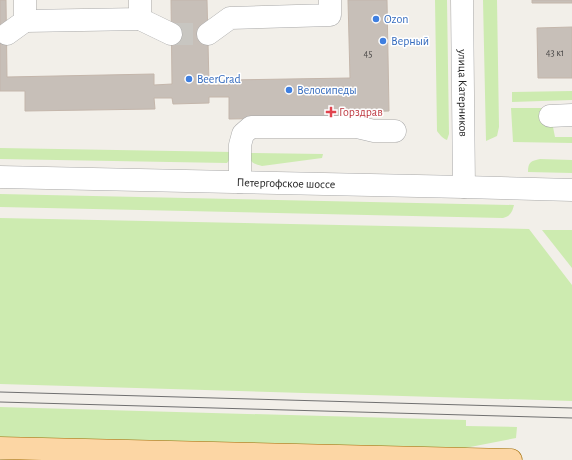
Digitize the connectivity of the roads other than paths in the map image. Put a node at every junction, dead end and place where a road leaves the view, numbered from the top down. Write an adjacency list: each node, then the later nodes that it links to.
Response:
1 (330, 0): 4 (street)
2 (462, 0): 14 (street, улица Катерников)
3 (140, 9): 5 (street); 7 (street)
4 (230, 9): 8 (street)
5 (25, 10): 6 (street)
6 (7, 34)
7 (171, 34)
8 (208, 34)
9 (550, 116): 10 (street)
10 (572, 116)
11 (395, 131): 13 (street)
12 (0, 177): 13 (street, Петергофское шоссе)
13 (240, 182): 14 (street, Петергофское шоссе)
14 (464, 187): 15 (street, Петергофское шоссе)
15 (572, 190)
16 (0, 448): 17 (main road)
17 (511, 460)

